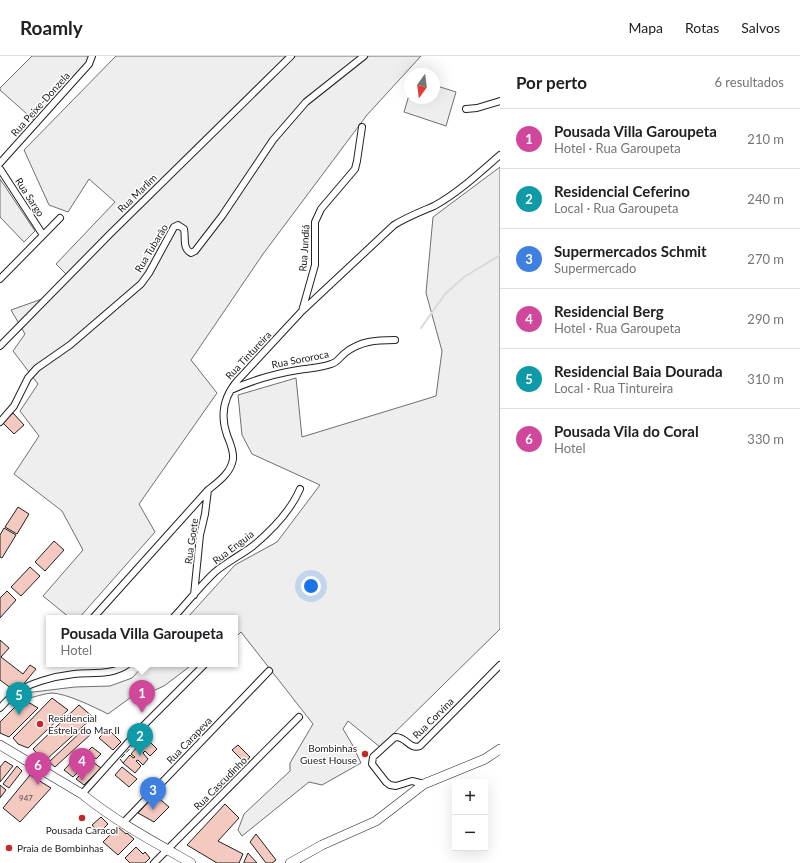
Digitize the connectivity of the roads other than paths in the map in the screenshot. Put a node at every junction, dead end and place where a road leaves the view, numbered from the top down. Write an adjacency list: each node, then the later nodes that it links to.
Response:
1 (92, 56): 8 (street, Rua Peixe-Donzela)
2 (291, 56): 15 (street, Rua Marlim)
3 (364, 56): 17 (street, Rua Tubarão)
4 (500, 101): 5 (street)
5 (466, 109)
6 (362, 126): 13 (street, Rua Jundiá)
7 (500, 154): 13 (street, Rua Tintureira)
8 (0, 163)
9 (0, 169): 11 (street, Rua Sargo)
10 (60, 218): 11 (street)
11 (43, 235): 12 (street)
12 (0, 279)
13 (302, 311): 16 (street, Rua Tintureira)
14 (394, 340): 16 (street, Rua Sororoca)
15 (0, 346)
16 (229, 390): 19 (street, Rua Tintureira)
17 (0, 422)
18 (300, 489): 20 (street, Rua Enguia)
19 (208, 490): 20 (street, Rua Goete); 21 (street, Rua Tintureira)
20 (194, 595): 22 (street, Rua Enguia)
21 (96, 615)
22 (176, 615)
23 (500, 665): 31 (street, Rua Corvina)
24 (122, 667): 27 (street)
25 (202, 667): 32 (street)
26 (269, 671): 33 (street, Rua Carapeva)
27 (0, 708)
28 (299, 717): 34 (street, Rua Cascudinho)
29 (0, 746): 32 (main road)
30 (500, 749): 31 (main road)
31 (424, 784): 37 (main road)
32 (82, 794): 33 (main road)
33 (123, 823): 34 (main road)
34 (168, 850): 35 (street, Rua Cascudinho); 36 (main road)
35 (154, 863)
36 (191, 863)
37 (290, 863)

